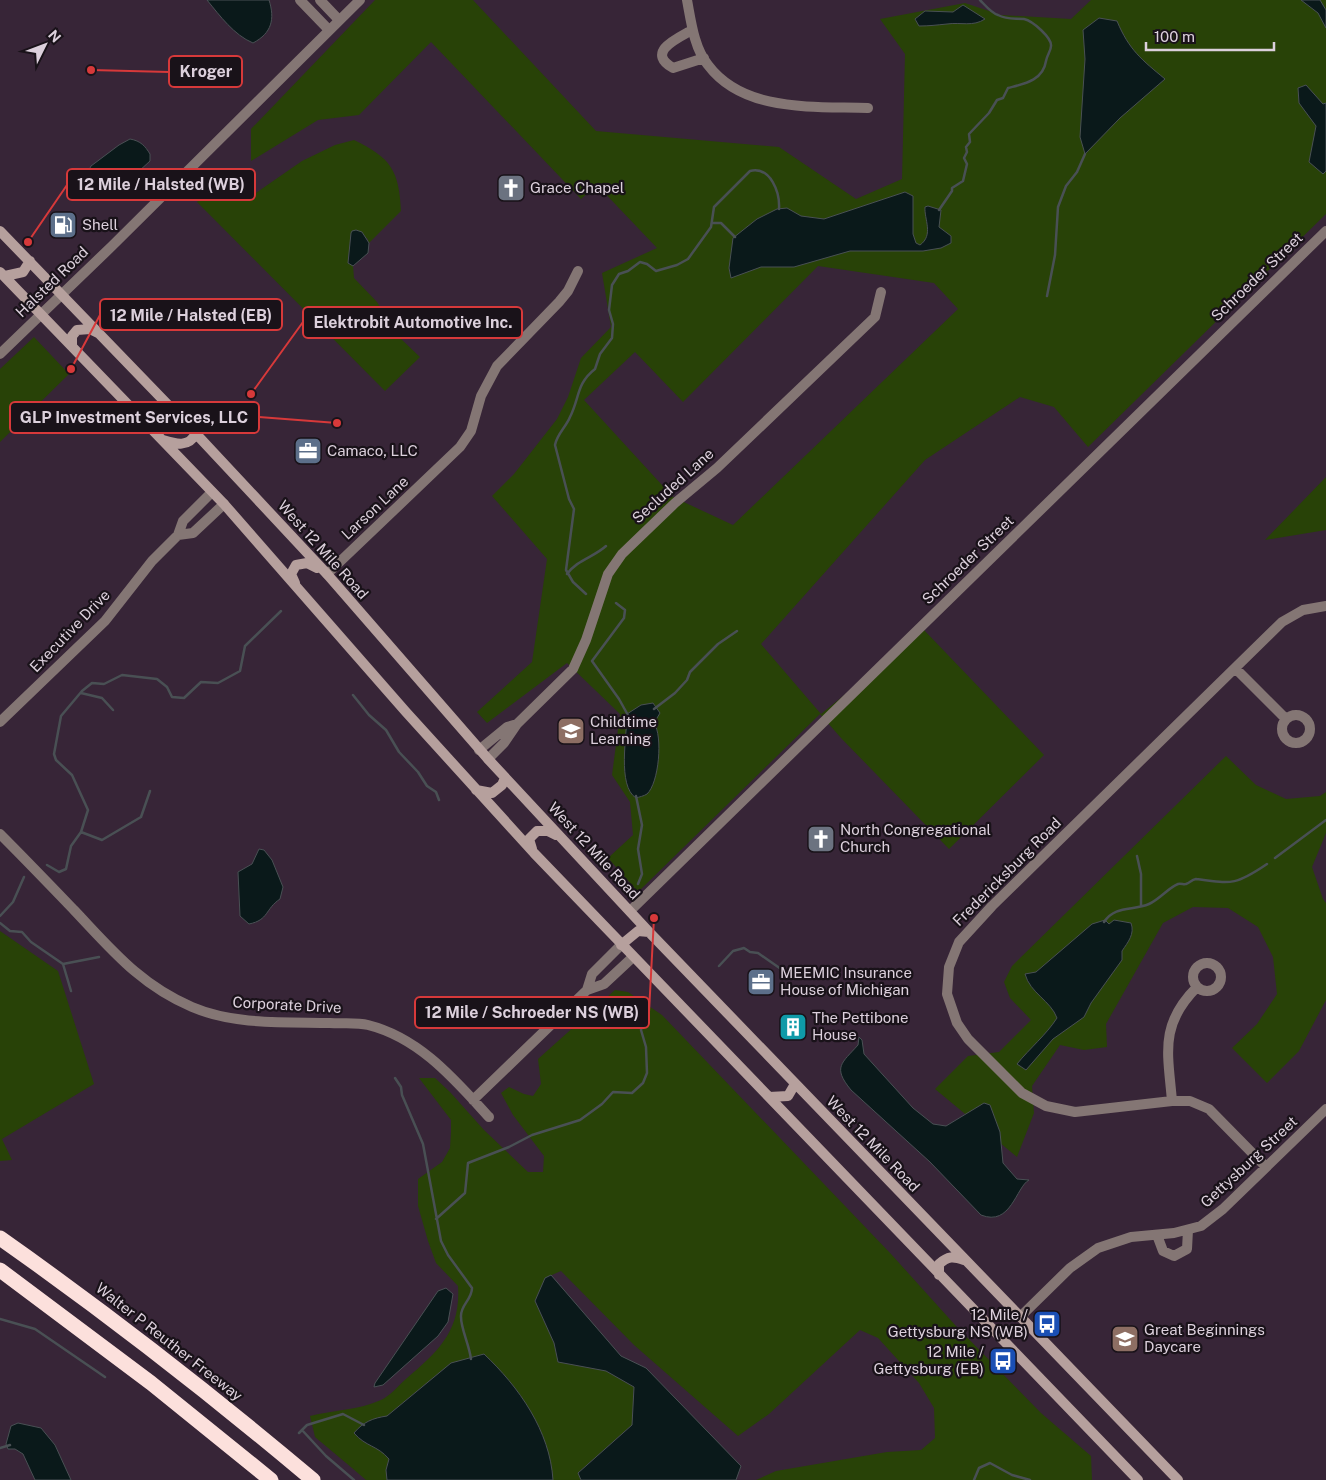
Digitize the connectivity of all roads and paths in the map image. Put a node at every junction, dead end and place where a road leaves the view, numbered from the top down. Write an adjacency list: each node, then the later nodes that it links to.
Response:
1 (300, 0): 6 (street)
2 (320, 0): 5 (street)
3 (360, 0): 5 (street, Halsted Road)
4 (687, 0): 7 (street)
5 (339, 20): 6 (street, Halsted Road)
6 (329, 30): 16 (street, Halsted Road)
7 (692, 30): 8 (street); 8 (street)
8 (704, 58): 9 (street)
9 (868, 108)
10 (0, 231): 12 (main road, West 12 Mile Road)
11 (1326, 231): 40 (street, Schroeder Street)
12 (30, 261): 14 (main road); 16 (main road, West 12 Mile Road)
13 (578, 271): 26 (street, Larson Lane)
14 (2, 274): 17 (main road)
15 (881, 292): 32 (street, Secluded Lane)
16 (62, 294): 17 (street, Halsted Road); 18 (main road, West 12 Mile Road)
17 (41, 314): 19 (main road); 20 (street, Halsted Road)
18 (103, 336): 19 (main road); 21 (main road, West 12 Mile Road)
19 (72, 345): 22 (main road)
20 (0, 354)
21 (196, 433): 22 (main road); 26 (main road, West 12 Mile Road)
22 (162, 440): 23 (main road)
23 (212, 492): 24 (main road); 25 (street, Executive Drive)
24 (224, 504): 25 (street, Executive Drive); 27 (main road)
25 (178, 535): 31 (street, Executive Drive)
26 (326, 574): 27 (main road); 33 (main road, West 12 Mile Road)
27 (296, 586): 36 (main road)
28 (1326, 606): 29 (street, Fredericksburg Road)
29 (1236, 669): 30 (street); 49 (street, Fredericksburg Road)
30 (1286, 719)
31 (0, 722)
32 (517, 724): 33 (street, Secluded Lane); 34 (street, Secluded Lane)
33 (479, 750): 34 (main road, West 12 Mile Road)
34 (488, 759): 35 (main road, West 12 Mile Road)
35 (505, 778): 36 (main road); 38 (main road, West 12 Mile Road)
36 (476, 790): 39 (main road)
37 (0, 834): 48 (street, Corporate Drive)
38 (560, 837): 39 (main road); 40 (main road, West 12 Mile Road)
39 (534, 853): 42 (main road)
40 (630, 911): 41 (main road, West 12 Mile Road)
41 (649, 932): 42 (main road); 46 (main road, West 12 Mile Road)
42 (621, 944): 43 (main road); 45 (street)
43 (633, 957): 45 (street); 47 (main road)
44 (1197, 987): 49 (street)
45 (587, 990): 48 (street)
46 (795, 1084): 47 (main road); 56 (main road, West 12 Mile Road)
47 (769, 1097): 58 (main road)
48 (473, 1100): 51 (street, Corporate Drive)
49 (1172, 1101): 52 (street, Fredericksburg Road)
50 (1326, 1109): 52 (street, Gettysburg Street)
51 (489, 1117)
52 (1266, 1167): 53 (street, Gettysburg Street)
53 (1188, 1230): 54 (street, Gettysburg Street); 54 (street)
54 (1157, 1235): 59 (street, Gettysburg Street)
55 (0, 1238): 62 (highway, Walter P Reuther Freeway)
56 (965, 1260): 58 (main road); 59 (main road, West 12 Mile Road)
57 (0, 1270): 61 (highway)
58 (939, 1275): 63 (main road)
59 (1020, 1316): 60 (main road, West 12 Mile Road)
60 (1173, 1478)
61 (271, 1480)
62 (313, 1480)
63 (1138, 1480)

